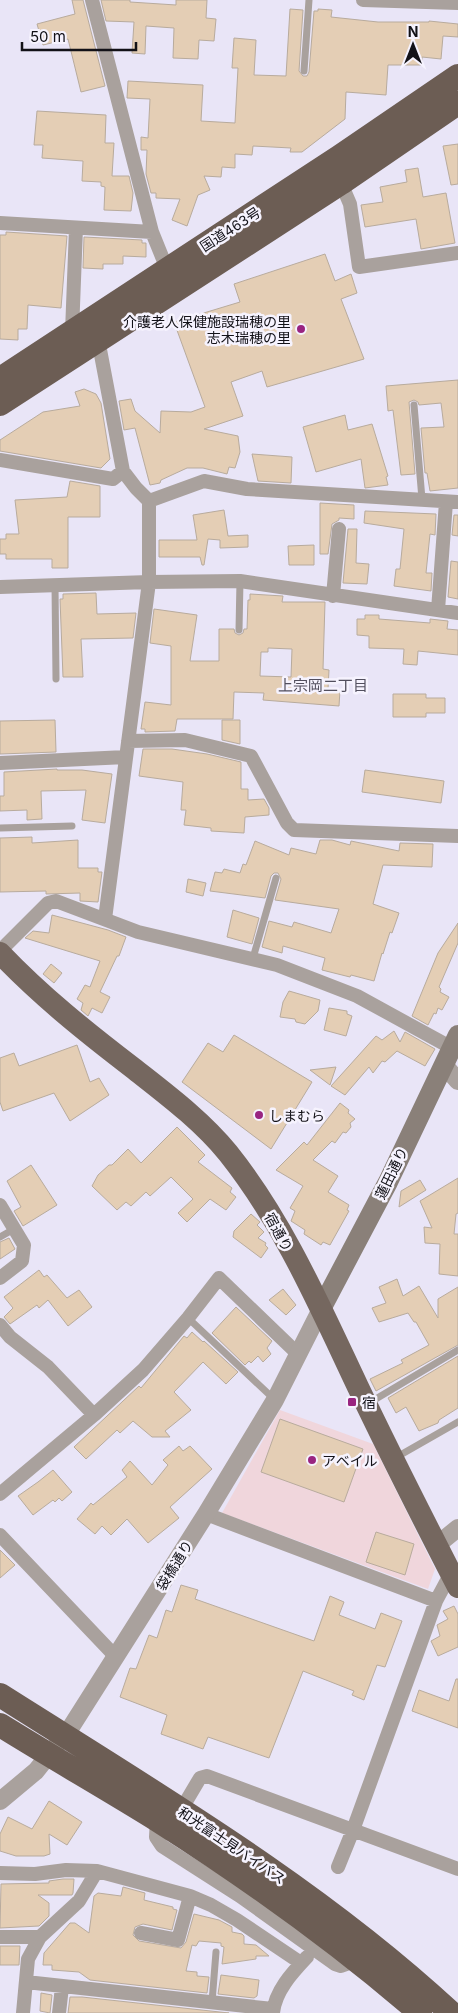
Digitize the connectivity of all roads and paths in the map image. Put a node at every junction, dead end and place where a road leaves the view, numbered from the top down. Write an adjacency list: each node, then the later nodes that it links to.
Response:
1 (92, 0): 12 (street)
2 (309, 0): 6 (lane)
3 (363, 0): 4 (street)
4 (369, 0): 5 (street)
5 (458, 3)
6 (304, 71)
7 (458, 76): 14 (highway, 国道463号)
8 (458, 103): 9 (highway, 国道463号)
9 (341, 182): 13 (street); 16 (highway, 国道463号)
10 (0, 223): 11 (street)
11 (76, 228): 12 (street); 15 (street)
12 (152, 232): 14 (street)
13 (458, 253)
14 (167, 269): 15 (highway, 国道463号)
15 (72, 332): 17 (highway, 国道463号)
16 (98, 340): 18 (highway, 国道463号); 21 (street)
17 (0, 379)
18 (0, 404)
19 (414, 405): 22 (lane)
20 (0, 460): 21 (street)
21 (124, 471): 23 (street)
22 (422, 499): 23 (street); 24 (street)
23 (149, 501): 27 (street)
24 (452, 502): 31 (street)
25 (339, 529): 30 (street)
26 (240, 581): 27 (street); 30 (street); 33 (lane)
27 (149, 582): 28 (street); 35 (street)
28 (55, 585): 29 (street); 34 (lane)
29 (0, 587)
30 (333, 596): 31 (street)
31 (438, 610): 32 (street)
32 (458, 613)
33 (238, 630)
34 (56, 679)
35 (128, 741): 36 (street); 40 (street)
36 (126, 757): 37 (street); 42 (street)
37 (0, 763)
38 (72, 826): 39 (lane)
39 (0, 828)
40 (458, 836)
41 (276, 878): 44 (lane)
42 (105, 920): 43 (street); 44 (street)
43 (0, 952): 51 (main road, 宿通り)
44 (254, 958): 45 (street)
45 (451, 1050): 46 (street); 51 (main road, 蓮田通り)
46 (458, 1081)
47 (0, 1205): 48 (street)
48 (14, 1229): 49 (lane); 50 (street)
49 (0, 1237)
50 (0, 1278)
51 (321, 1309): 55 (street, 袋橋通り); 57 (main road, 宿通り)
52 (188, 1318): 55 (street); 56 (lane); 58 (street)
53 (0, 1326): 58 (street)
54 (458, 1350): 57 (lane)
55 (299, 1354): 56 (street, 袋橋通り)
56 (275, 1400): 62 (street, 袋橋通り)
57 (366, 1404): 60 (main road, 宿通り)
58 (94, 1415): 61 (street)
59 (458, 1422): 60 (lane)
60 (394, 1459): 65 (main road, 宿通り)
61 (0, 1494)
62 (206, 1514): 66 (street); 67 (street, 袋橋通り)
63 (458, 1528): 65 (street)
64 (0, 1535): 67 (street)
65 (448, 1566): 66 (street)
66 (436, 1601): 75 (street)
67 (116, 1656): 70 (street, 袋橋通り)
68 (0, 1695): 70 (highway, 和光富士見バイパス)
69 (0, 1725): 71 (highway, 和光富士見バイパス)
70 (64, 1735): 71 (street, 袋橋通り); 73 (highway, 和光富士見バイパス)
71 (49, 1756): 72 (street, 袋橋通り); 74 (highway, 和光富士見バイパス)
72 (0, 1801)
73 (181, 1810): 75 (street); 95 (highway, 和光富士見バイパス)
74 (157, 1820): 84 (street); 86 (highway, 和光富士見バイパス)
75 (352, 1830): 76 (street); 77 (street)
76 (338, 1867)
77 (458, 1869)
78 (97, 1871): 79 (street); 80 (street); 82 (street)
79 (0, 1873)
80 (190, 1896): 81 (street); 87 (street)
81 (141, 1932)
82 (40, 1936): 83 (street); 88 (street)
83 (0, 1937)
84 (314, 1949): 86 (street); 87 (street)
85 (216, 1952): 90 (lane)
86 (358, 1960): 94 (highway, 和光富士見バイパス)
87 (301, 1963): 91 (street)
88 (26, 1982): 89 (street); 92 (street)
89 (62, 1987): 90 (street); 93 (street)
90 (212, 2002): 91 (street)
91 (273, 2011)
92 (23, 2013)
93 (59, 2013)
94 (420, 2013)
95 (450, 2013)

